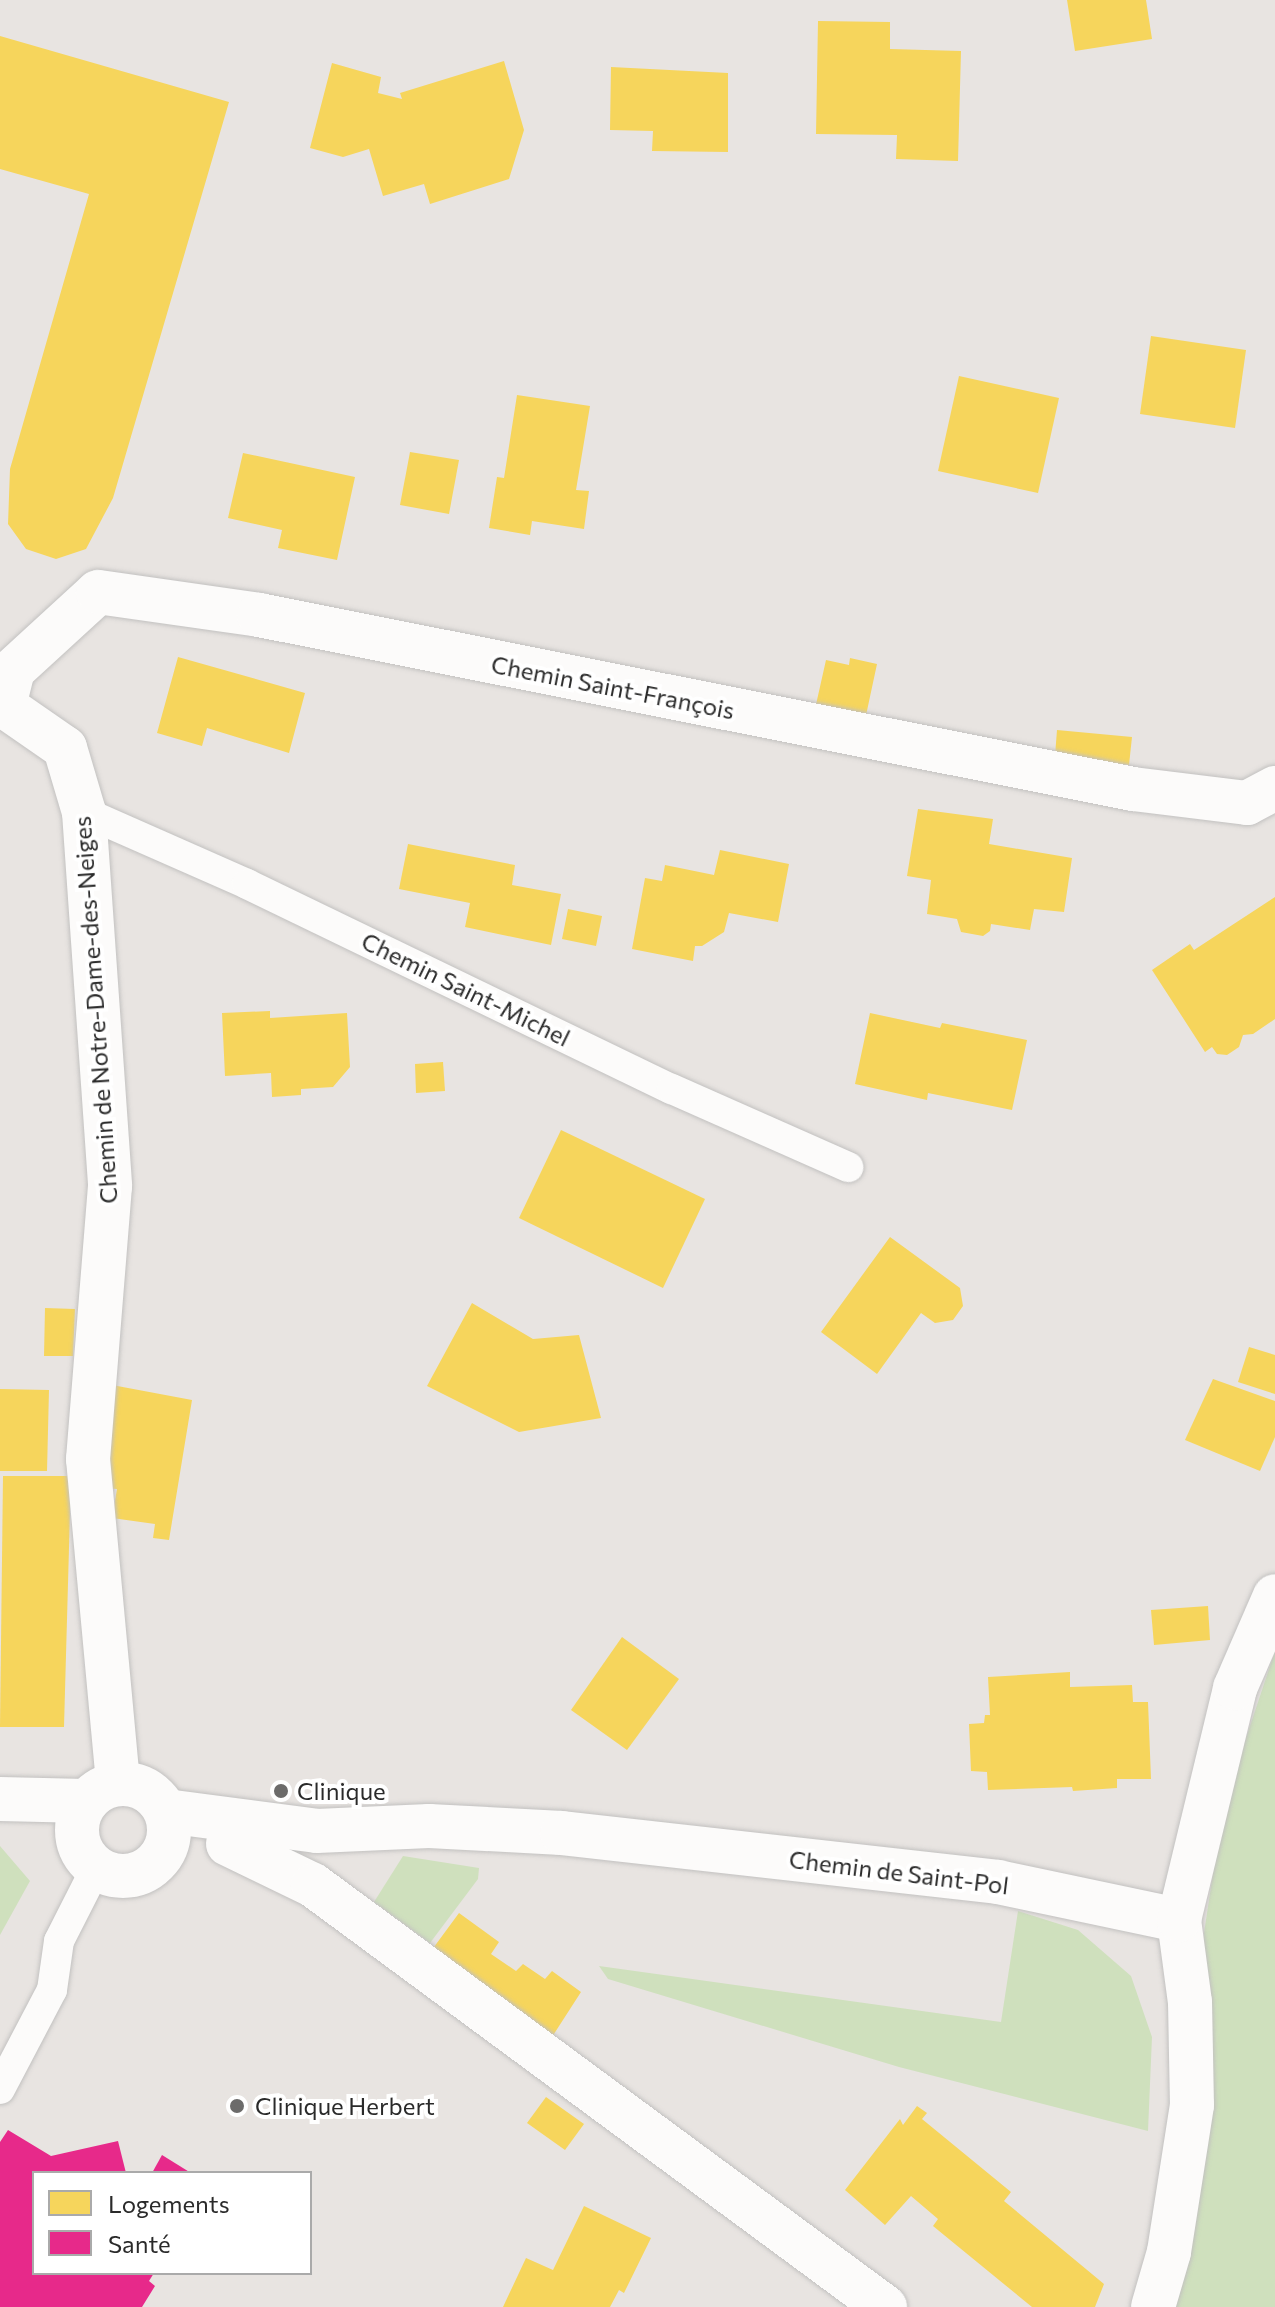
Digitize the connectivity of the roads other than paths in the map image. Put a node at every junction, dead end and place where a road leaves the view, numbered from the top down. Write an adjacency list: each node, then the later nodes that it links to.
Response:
1 (2, 704): 2 (street, Chemin Saint-François); 3 (street, Chemin de Notre-Dame-des-Neiges)
2 (1275, 788)
3 (84, 812): 4 (lane, Chemin Saint-Michel); 7 (street, Chemin de Notre-Dame-des-Neiges)
4 (848, 1167)
5 (1275, 1596): 10 (street)
6 (6, 1800): 7 (street)
7 (91, 1821): 8 (street); 8 (street); 11 (lane)
8 (167, 1828): 9 (street)
9 (226, 1833): 10 (street, Chemin de Saint-Pol); 12 (street)
10 (1179, 1920): 13 (street)
11 (0, 2089)
12 (885, 2307)
13 (1153, 2307)

